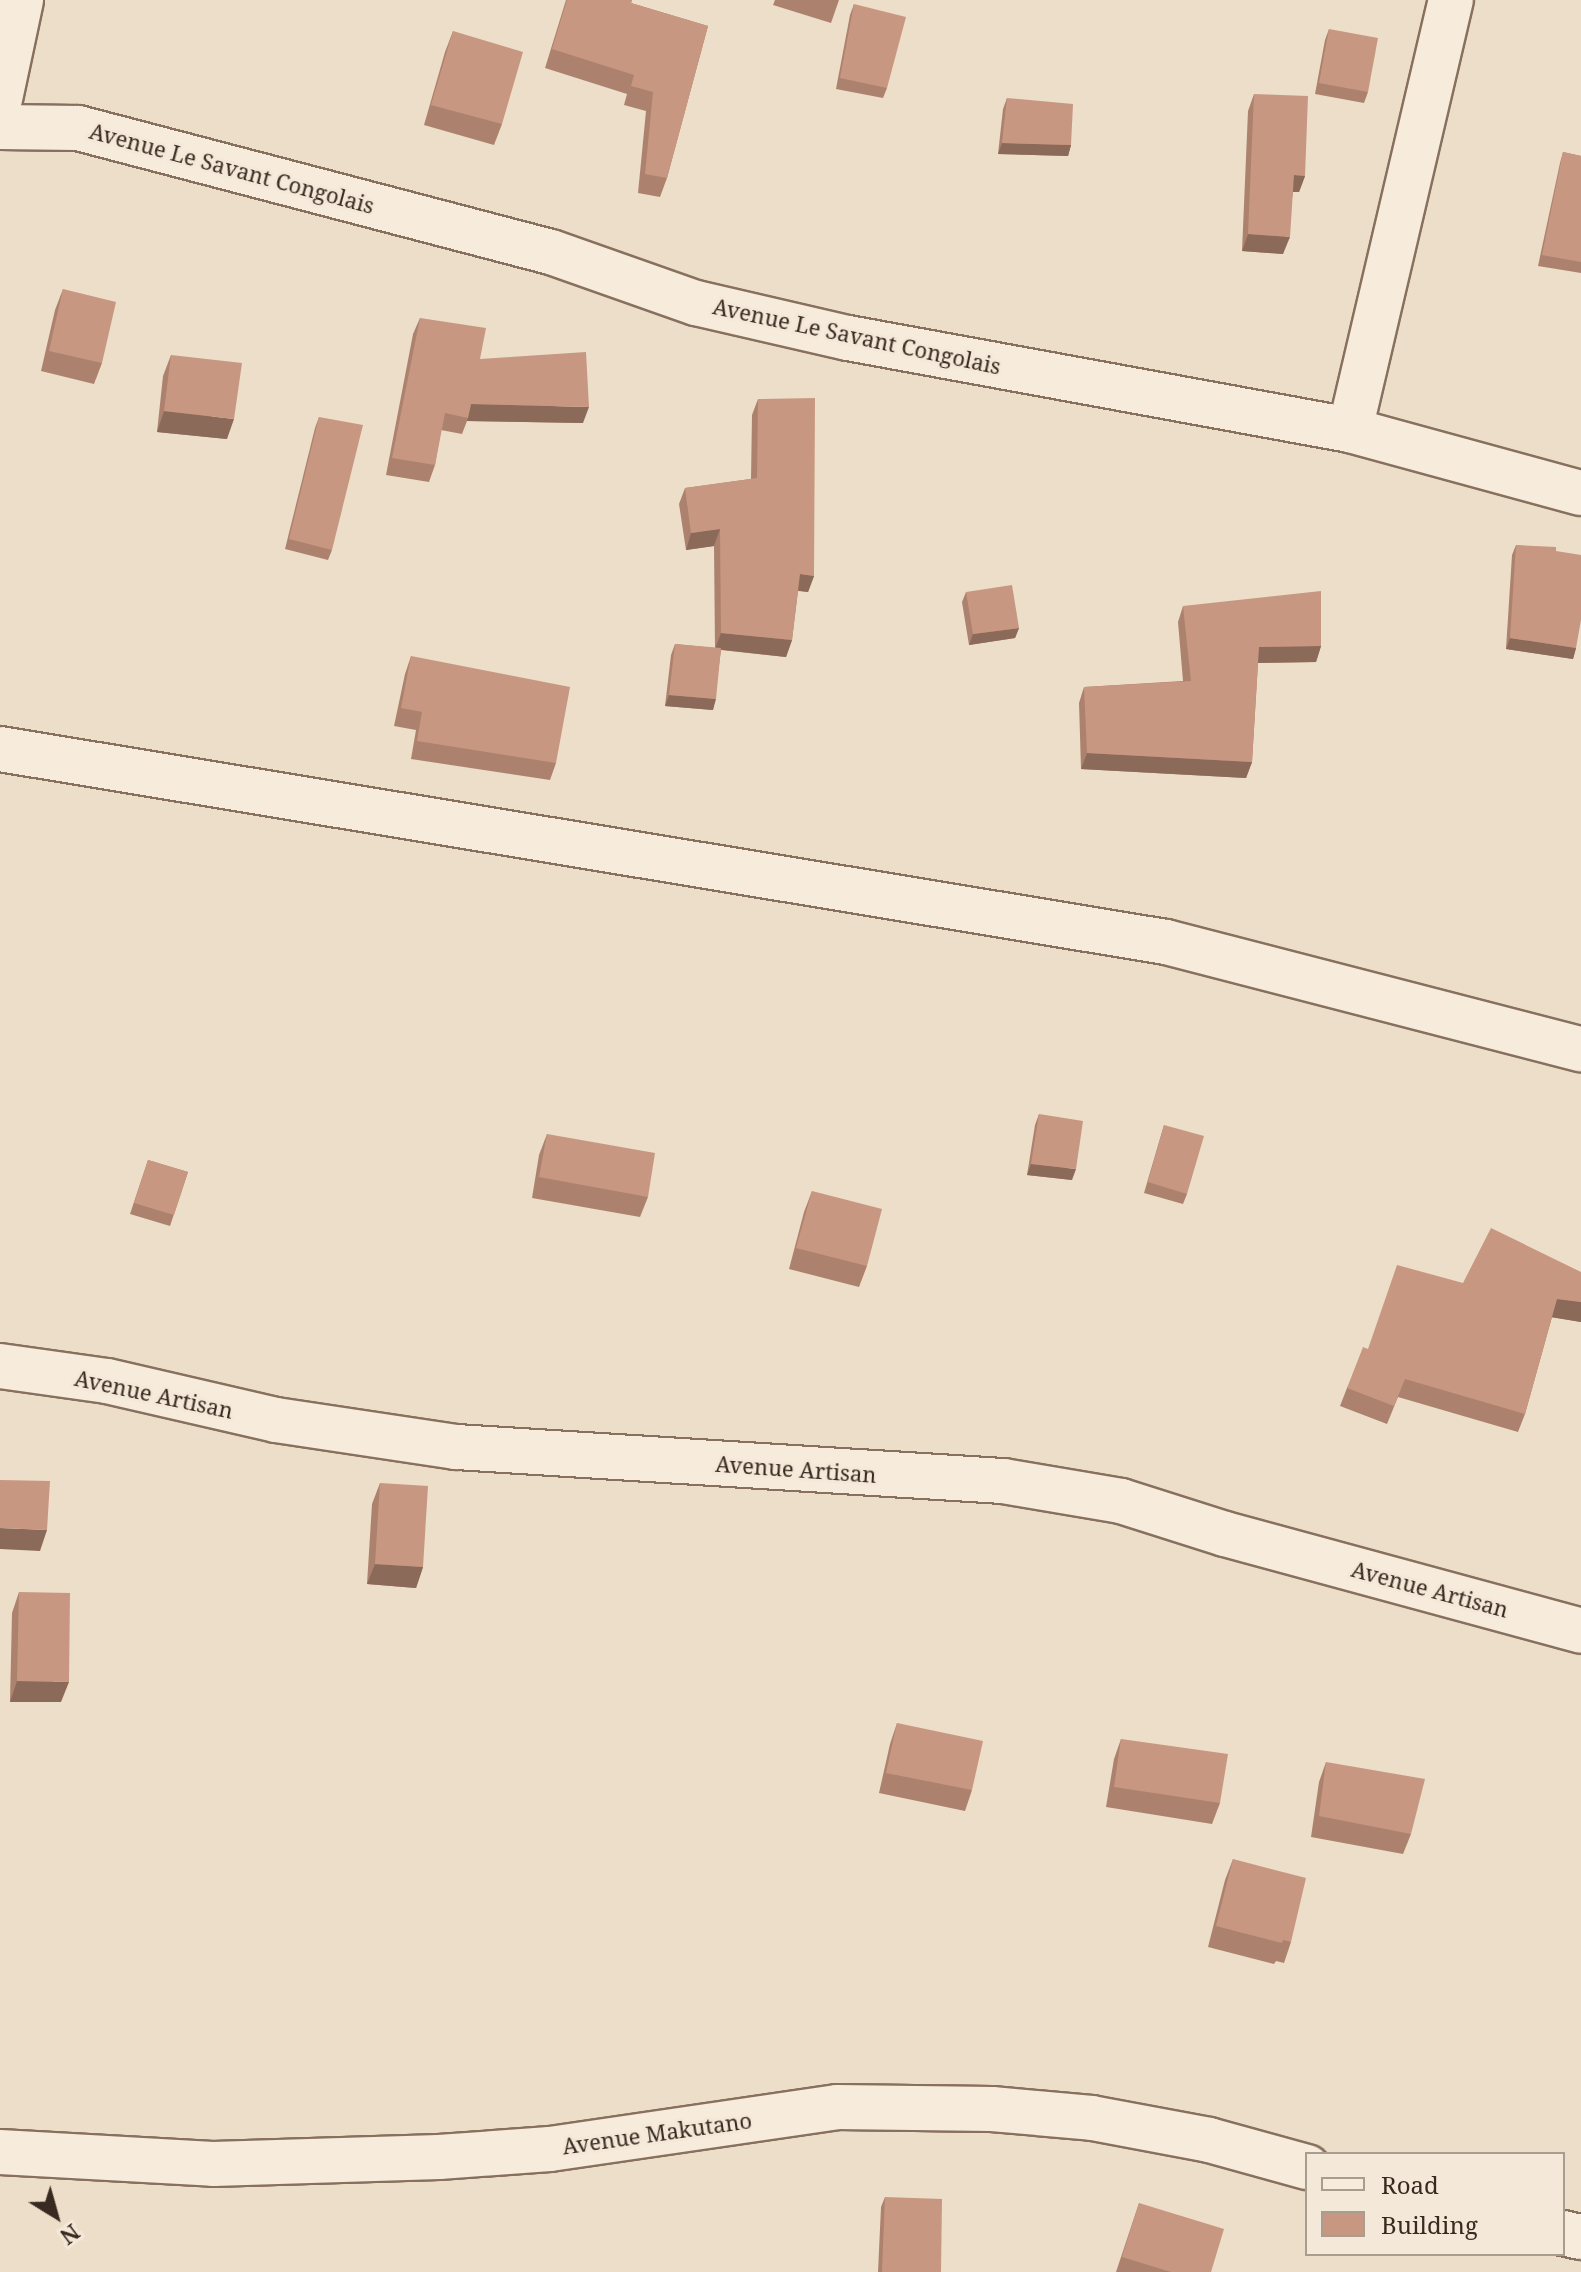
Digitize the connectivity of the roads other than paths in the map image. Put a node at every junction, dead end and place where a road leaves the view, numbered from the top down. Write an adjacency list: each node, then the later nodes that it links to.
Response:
1 (21, 0): 3 (street)
2 (1451, 0): 5 (street)
3 (0, 99)
4 (0, 127): 5 (street, Avenue Le Savant Congolais)
5 (1350, 430): 6 (street, Avenue Le Savant Congolais)
6 (1581, 493)
7 (0, 749): 8 (street)
8 (1581, 1049)
9 (0, 1366): 10 (street, Avenue Artisan)
10 (1581, 1631)
11 (0, 2152): 12 (street, Avenue Makutano)
12 (1305, 2166)

